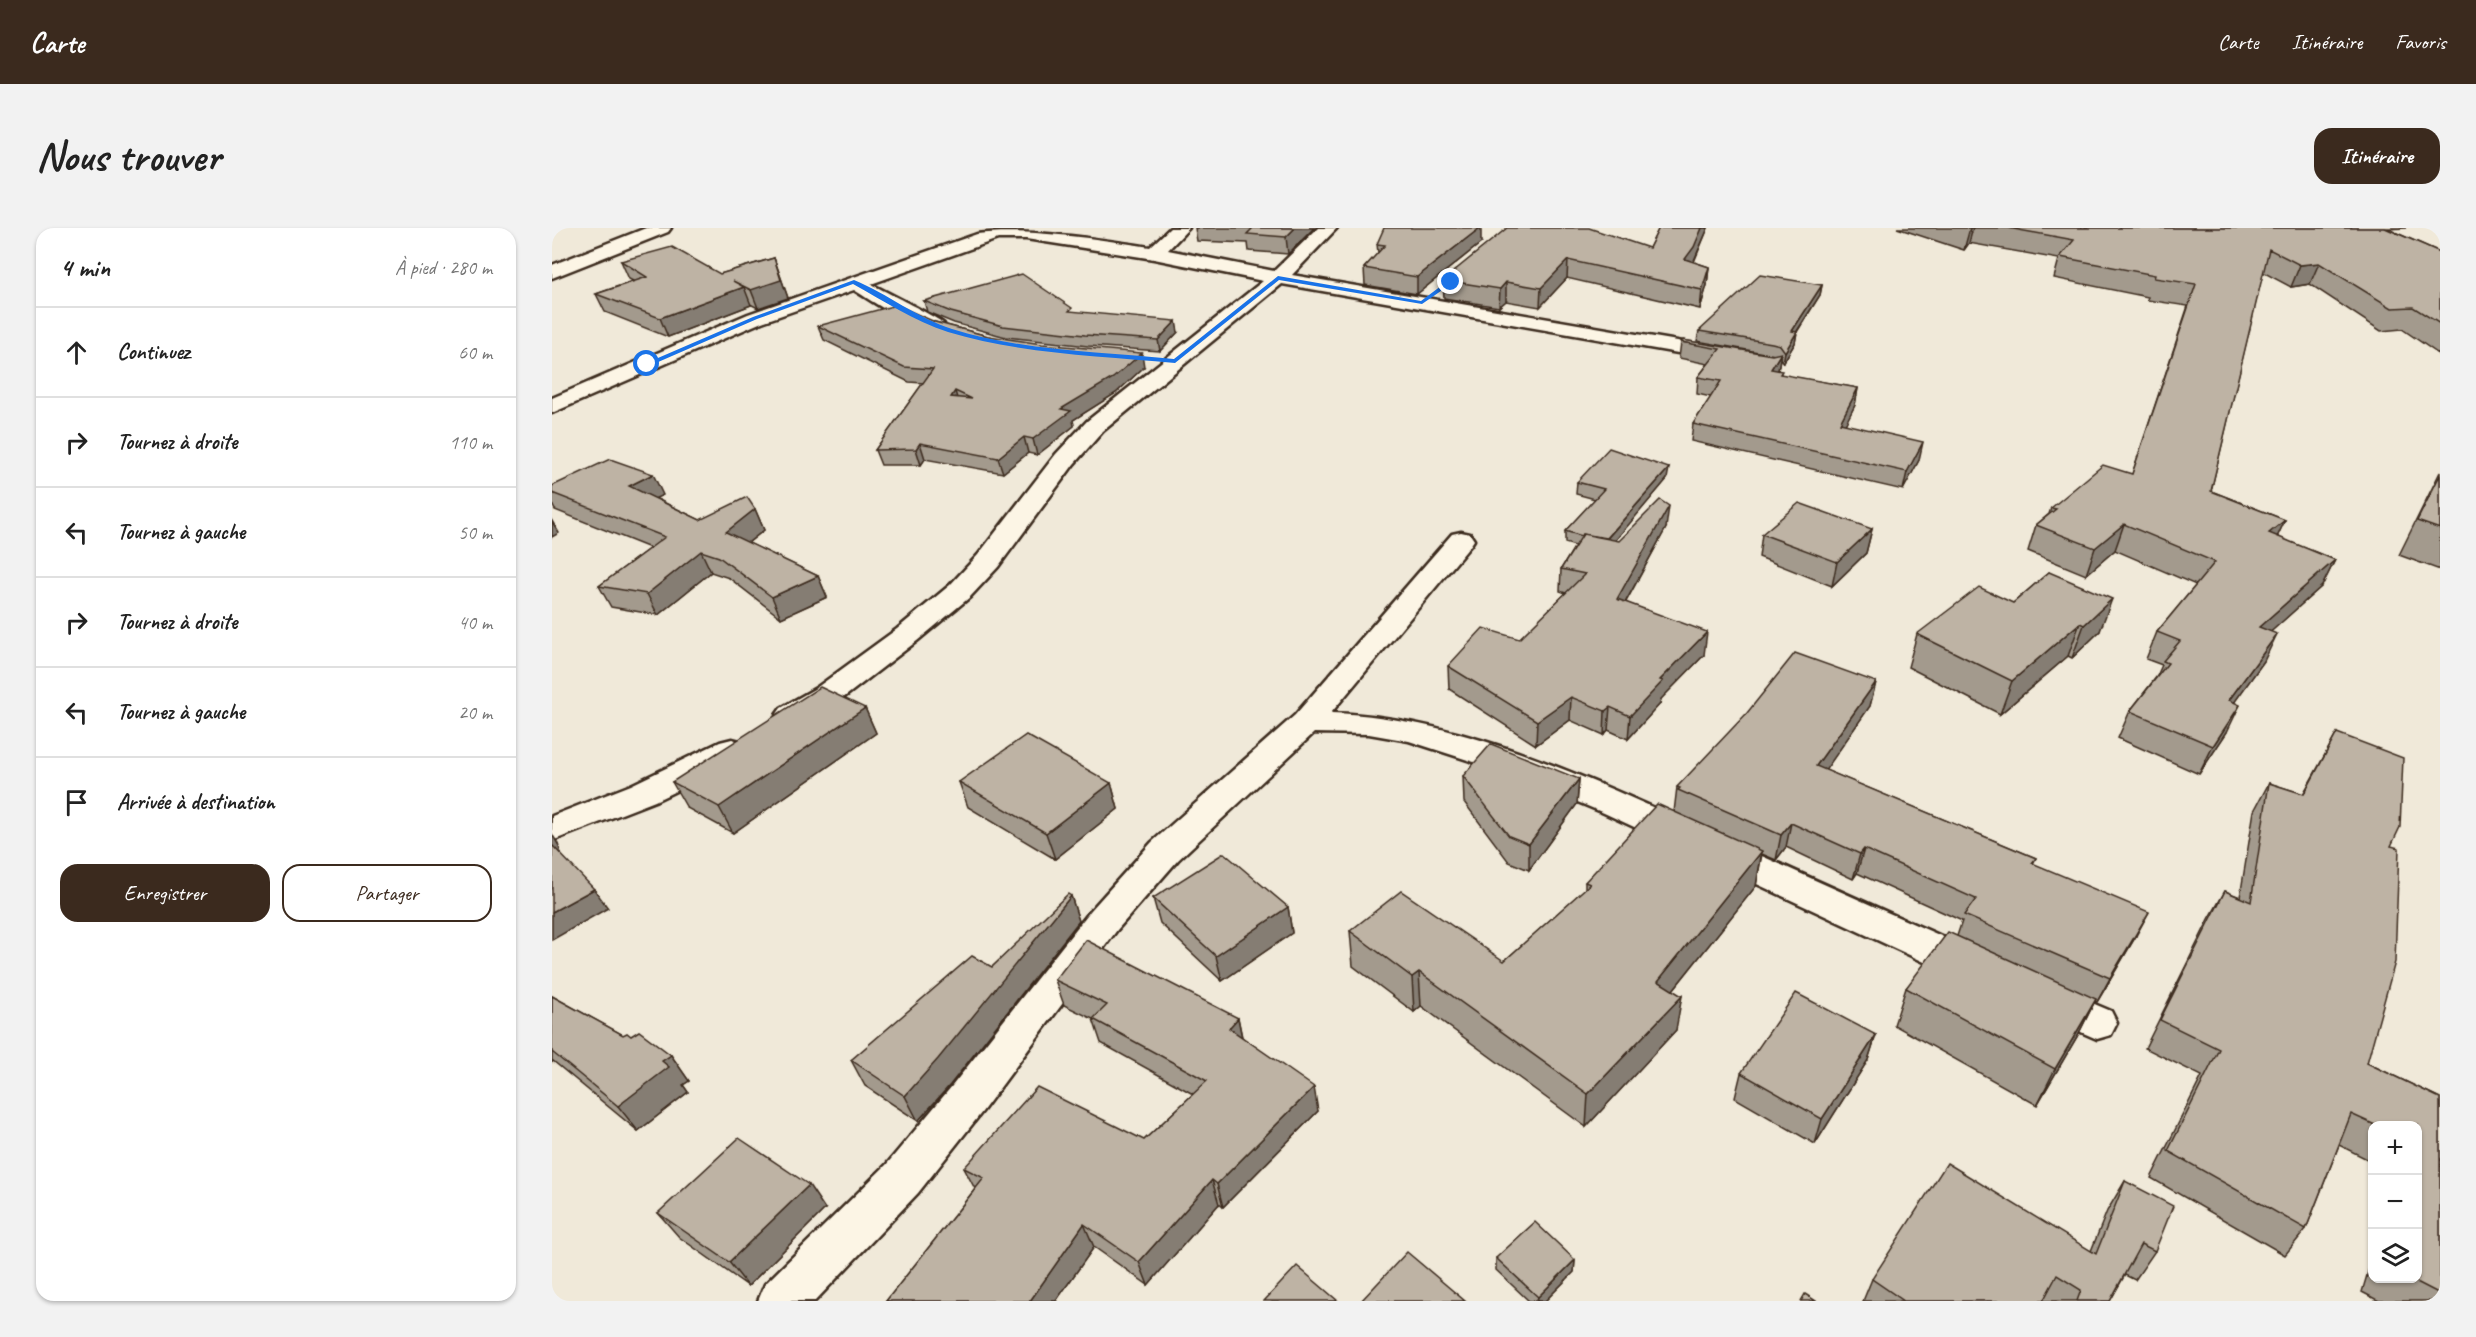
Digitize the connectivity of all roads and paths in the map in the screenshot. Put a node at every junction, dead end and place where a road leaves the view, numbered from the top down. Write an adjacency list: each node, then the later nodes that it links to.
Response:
1 (662, 228): 5 (street)
2 (1180, 228): 4 (street)
3 (1328, 228): 6 (street)
4 (1154, 253): 6 (street); 7 (street)
5 (552, 272)
6 (1278, 278): 9 (street); 15 (street)
7 (854, 282): 10 (street); 12 (street)
8 (1441, 289): 9 (street)
9 (1422, 303): 11 (street)
10 (957, 332)
11 (1746, 359)
12 (552, 406)
13 (1461, 540): 14 (street)
14 (1306, 722): 16 (street); 17 (street)
15 (552, 829)
16 (2097, 1023)
17 (782, 1301)

